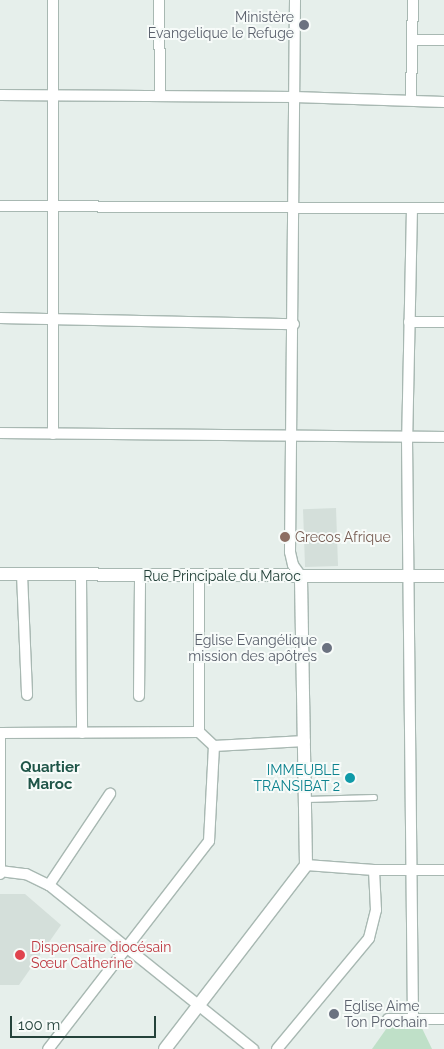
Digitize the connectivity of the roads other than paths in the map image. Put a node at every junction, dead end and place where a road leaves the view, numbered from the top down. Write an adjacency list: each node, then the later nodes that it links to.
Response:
1 (53, 0): 8 (street)
2 (159, 0): 9 (street)
3 (295, 0): 10 (street)
4 (412, 0): 5 (street)
5 (412, 40): 6 (street); 11 (street)
6 (444, 40)
7 (0, 96): 8 (street)
8 (52, 96): 9 (street); 14 (street)
9 (160, 96): 10 (street)
10 (294, 97): 11 (street); 15 (street)
11 (411, 100): 12 (street)
12 (444, 102)
13 (0, 206): 14 (street)
14 (54, 207): 15 (street); 19 (street)
15 (294, 208): 16 (street); 22 (street)
16 (412, 208): 17 (street); 20 (street)
17 (444, 208)
18 (0, 318): 19 (street)
19 (53, 320): 22 (street); 24 (street)
20 (410, 322): 21 (street); 27 (street)
21 (444, 322)
22 (294, 324): 25 (street)
23 (0, 433): 24 (street)
24 (53, 434): 25 (street)
25 (293, 435): 27 (street); 33 (street)
26 (444, 437): 27 (street)
27 (406, 438): 34 (street)
28 (0, 574): 29 (street, Rue Principale du Maroc)
29 (22, 574): 30 (street, Rue Principale du Maroc); 36 (street)
30 (81, 574): 31 (street, Rue Principale du Maroc); 38 (street)
31 (140, 575): 32 (street, Rue Principale du Maroc); 37 (street)
32 (199, 576): 33 (street, Rue Principale du Maroc); 39 (street)
33 (301, 576): 34 (street, Rue Principale du Maroc); 40 (street)
34 (407, 576): 35 (street, Rue Principale du Maroc); 46 (street)
35 (444, 576)
36 (27, 695)
37 (140, 696)
38 (82, 732): 39 (street); 49 (street)
39 (199, 732): 41 (street)
40 (305, 741): 41 (street); 44 (street)
41 (214, 746): 51 (street)
42 (110, 794): 50 (street)
43 (374, 797): 44 (lane)
44 (306, 799): 45 (street)
45 (306, 865): 47 (street); 52 (street)
46 (414, 869): 47 (street); 48 (street); 55 (street)
47 (374, 870): 59 (street)
48 (444, 870)
49 (0, 872): 50 (street)
50 (49, 885): 51 (street)
51 (126, 948): 52 (street); 56 (street)
52 (200, 1004): 57 (street); 58 (street)
53 (444, 1018): 55 (street)
54 (388, 1019): 55 (street)
55 (413, 1019)
56 (48, 1049)
57 (165, 1049)
58 (253, 1049)
59 (277, 1049)

